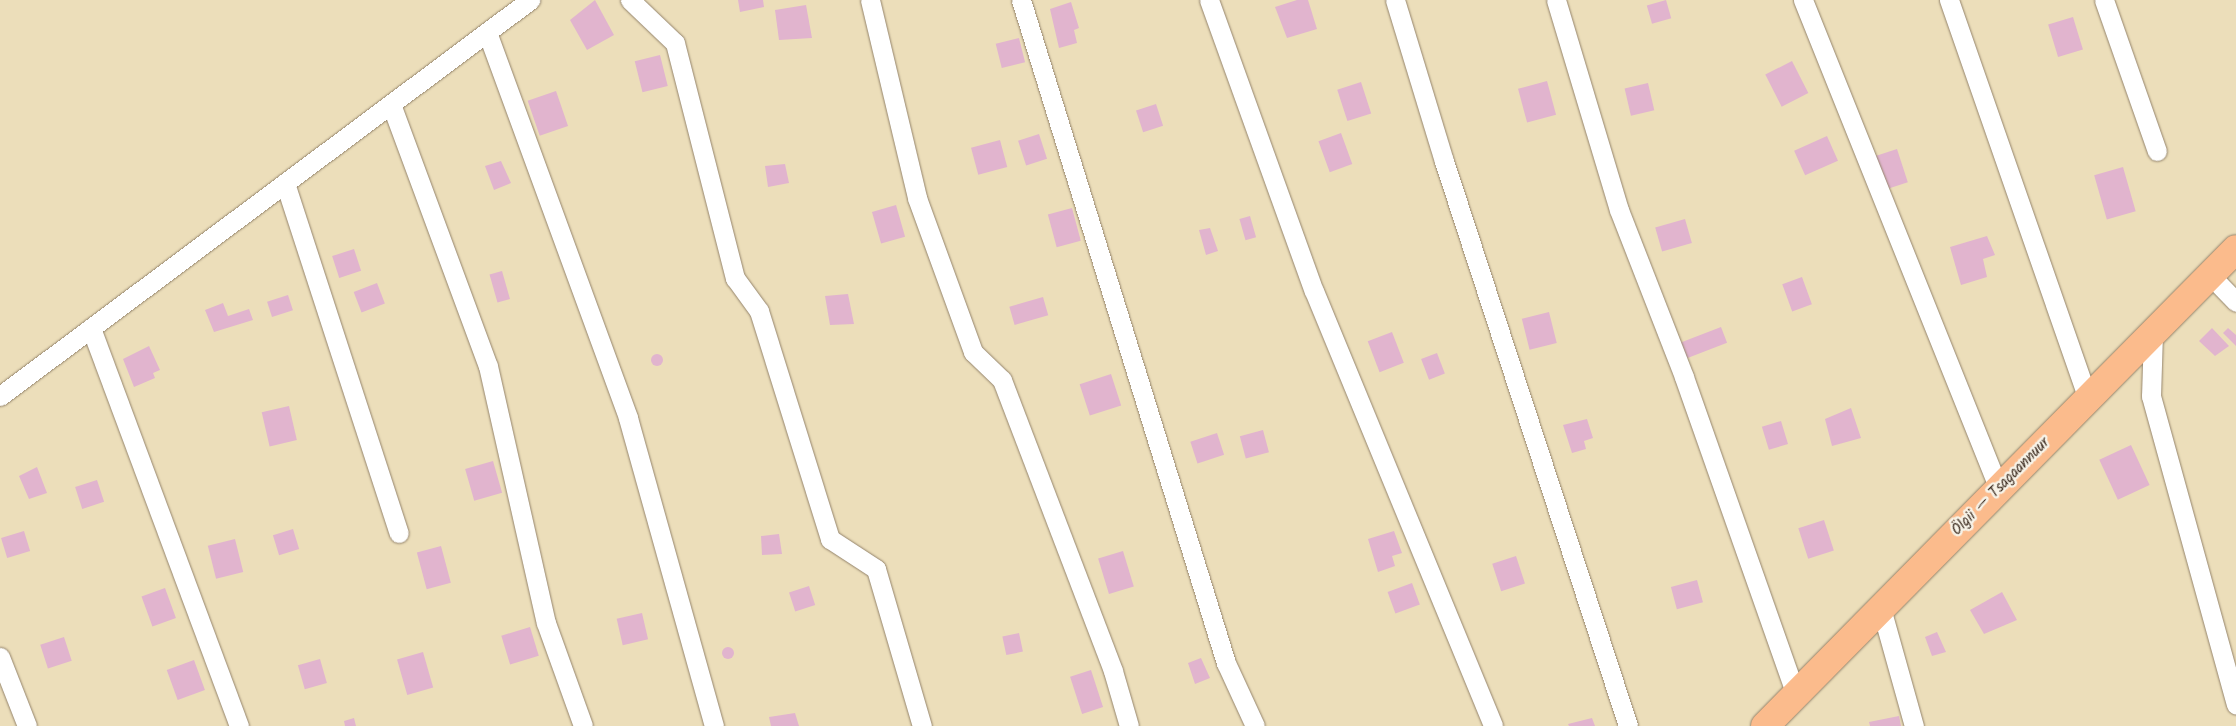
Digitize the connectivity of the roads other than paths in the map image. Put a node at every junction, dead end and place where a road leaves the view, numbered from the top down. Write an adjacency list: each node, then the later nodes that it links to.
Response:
1 (530, 0): 11 (street)
2 (630, 0): 33 (street)
3 (870, 0): 34 (street)
4 (1021, 0): 35 (street)
5 (1209, 0): 36 (street)
6 (1395, 0): 37 (street)
7 (1556, 0): 26 (street)
8 (1803, 0): 22 (street)
9 (1949, 0): 21 (street)
10 (2104, 0): 13 (street)
11 (487, 32): 12 (street); 32 (street)
12 (391, 104): 14 (street); 31 (street)
13 (2157, 151)
14 (285, 183): 18 (street); 23 (street)
15 (2236, 249): 16 (highway, Ölgii — Tsagaannuur)
16 (2210, 275): 17 (street); 19 (highway, Ölgii — Tsagaannuur)
17 (2236, 302)
18 (91, 328): 20 (street); 30 (street)
19 (2153, 333): 21 (highway, Ölgii — Tsagaannuur); 27 (street)
20 (0, 396)
21 (2088, 399): 22 (highway, Ölgii — Tsagaannuur)
22 (2000, 488): 24 (highway, Ölgii — Tsagaannuur)
23 (399, 533)
24 (1881, 608): 26 (highway, Ölgii — Tsagaannuur); 38 (street)
25 (0, 657): 29 (street)
26 (1796, 695): 28 (highway, Ölgii — Tsagaannuur)
27 (2236, 704)
28 (1773, 722)
29 (27, 726)
30 (239, 726)
31 (583, 726)
32 (714, 726)
33 (922, 726)
34 (1128, 726)
35 (1255, 726)
36 (1493, 726)
37 (1628, 726)
38 (1914, 726)

